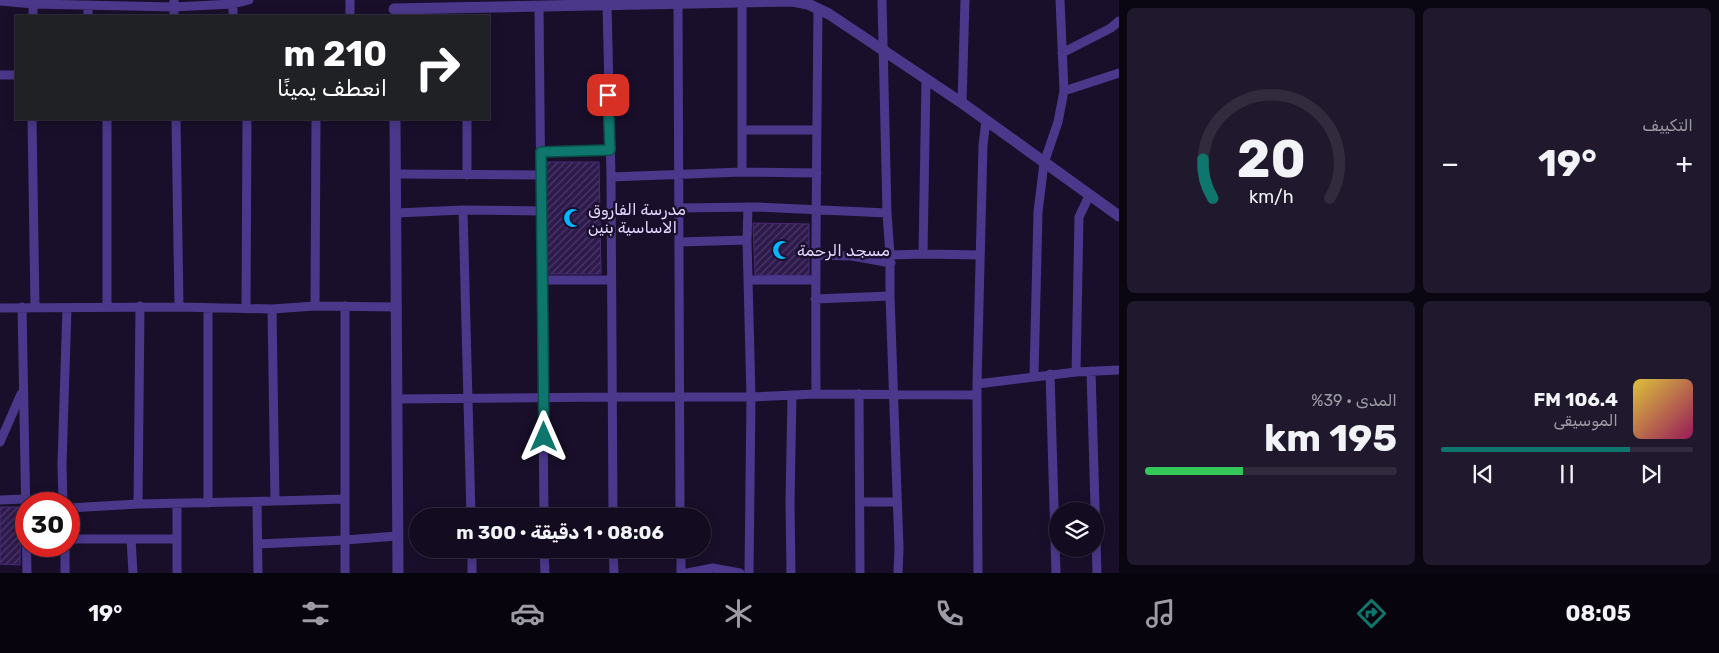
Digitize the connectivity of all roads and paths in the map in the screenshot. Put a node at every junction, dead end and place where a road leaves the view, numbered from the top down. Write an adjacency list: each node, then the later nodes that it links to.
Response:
1 (249, 0): 14 (street)
2 (350, 0): 26 (street)
3 (792, 0): 8 (street); 21 (street)
4 (882, 0): 28 (street)
5 (965, 0): 35 (street)
6 (1060, 0): 29 (street)
7 (0, 1): 9 (street)
8 (742, 1): 16 (street); 44 (street)
9 (33, 2): 17 (street); 23 (street)
10 (577, 2): 15 (street); 18 (street)
11 (658, 2): 15 (street); 16 (street)
12 (104, 3): 17 (street); 19 (street)
13 (492, 3): 18 (street); 22 (street)
14 (233, 4): 19 (street); 25 (street)
15 (607, 4): 46 (street)
16 (678, 4): 51 (street)
17 (88, 5): 24 (street)
18 (539, 7): 47 (street)
19 (174, 8)
20 (394, 8): 22 (street)
21 (818, 8): 28 (street); 45 (street)
22 (468, 12)
23 (33, 15)
24 (88, 15)
25 (233, 15)
26 (350, 15)
27 (1119, 21): 29 (street)
28 (884, 52): 33 (street); 63 (street)
29 (1062, 53): 34 (street)
30 (1119, 73): 34 (street)
31 (0, 75): 32 (street)
32 (15, 75)
33 (926, 80): 35 (street); 67 (street)
34 (1064, 91): 48 (street)
35 (962, 103): 43 (street)
36 (32, 120): 82 (street)
37 (107, 120): 83 (street)
38 (176, 120): 78 (street)
39 (247, 120): 88 (street)
40 (316, 120): 79 (street)
41 (395, 120): 50 (street)
42 (467, 120): 53 (street)
43 (986, 121): 48 (street); 69 (street)
44 (743, 130): 45 (street); 49 (street)
45 (817, 130): 52 (street)
46 (610, 150): 47 (street); 55 (street)
47 (541, 152): 54 (street)
48 (1044, 163): 56 (street); 94 (street)
49 (742, 172): 51 (street); 52 (street)
50 (395, 174): 53 (street); 62 (street)
51 (679, 174): 55 (street); 58 (street)
52 (817, 174): 59 (street)
53 (467, 175): 54 (street)
54 (541, 175): 61 (street)
55 (610, 177): 72 (street)
56 (1089, 196): 64 (street); 92 (street)
57 (748, 207): 58 (street); 59 (street); 65 (street)
58 (679, 208): 66 (street)
59 (815, 209): 63 (street); 68 (street)
60 (463, 210): 61 (street); 62 (street); 105 (street)
61 (541, 211): 71 (street)
62 (396, 213): 84 (street)
63 (887, 213): 70 (street)
64 (1119, 216)
65 (746, 240): 66 (street); 73 (street)
66 (679, 242): 106 (street)
67 (923, 254): 69 (street); 70 (street)
68 (815, 255): 70 (street); 74 (street)
69 (980, 255): 95 (street)
70 (891, 259): 75 (street)
71 (542, 280): 72 (street); 102 (street)
72 (610, 280): 103 (street)
73 (748, 280): 74 (street); 104 (street)
74 (815, 280): 76 (street)
75 (890, 296): 76 (street); 100 (street)
76 (815, 299): 97 (street)
77 (140, 306): 78 (street); 83 (street); 118 (street)
78 (179, 306): 87 (street)
79 (315, 306): 80 (street); 89 (street)
80 (345, 306): 84 (street); 112 (street)
81 (22, 307): 82 (street); 85 (street); 96 (street)
82 (35, 307): 86 (street)
83 (107, 307): 86 (street)
84 (397, 307): 107 (street)
85 (0, 308)
86 (67, 308): 110 (street)
87 (208, 308): 88 (street); 120 (street)
88 (246, 308): 89 (street)
89 (272, 308): 114 (street)
90 (1119, 370): 91 (street)
91 (1091, 371): 92 (street); 157 (street)
92 (1076, 372): 93 (street)
93 (1050, 374): 94 (street); 156 (street)
94 (1034, 376): 95 (street)
95 (977, 384): 101 (street)
96 (23, 391): 108 (street); 109 (street)
97 (816, 394): 98 (street); 99 (street)
98 (859, 394): 100 (street); 116 (street)
99 (792, 395): 104 (street); 152 (street)
100 (894, 395): 101 (street); 117 (street)
101 (977, 395): 155 (street)
102 (544, 397): 103 (street); 105 (street); 123 (street)
103 (612, 397): 106 (street); 124 (street)
104 (750, 397): 106 (street); 151 (street)
105 (468, 398): 107 (street); 122 (street)
106 (679, 398): 125 (street)
107 (397, 399): 126 (street)
108 (0, 442)
109 (24, 492)
110 (63, 492)
111 (15, 499): 113 (street)
112 (345, 499): 114 (street); 130 (street)
113 (0, 500)
114 (275, 501): 115 (street)
115 (257, 502): 120 (street); 131 (street)
116 (860, 502): 117 (street); 153 (street)
117 (897, 502): 154 (street)
118 (138, 504): 119 (street); 121 (street)
119 (177, 504): 120 (street); 129 (street)
120 (208, 504)
121 (80, 507)
122 (471, 508)
123 (544, 508)
124 (613, 508)
125 (680, 508)
126 (398, 536): 130 (street); 144 (street)
127 (80, 539): 128 (street)
128 (131, 539): 129 (street); 140 (street)
129 (176, 539): 141 (street)
130 (345, 540): 131 (street); 143 (street)
131 (258, 544): 142 (street)
132 (26, 557): 138 (street)
133 (65, 557): 139 (street)
134 (472, 558): 145 (street)
135 (544, 558): 146 (street)
136 (613, 558): 147 (street)
137 (681, 558): 148 (street)
138 (26, 573)
139 (66, 573)
140 (133, 573)
141 (177, 573)
142 (258, 573)
143 (345, 573)
144 (398, 573)
145 (472, 573)
146 (545, 573)
147 (614, 573)
148 (681, 573)
149 (687, 573): 150 (street)
150 (740, 573)
151 (749, 573)
152 (791, 573)
153 (860, 573)
154 (898, 573)
155 (978, 573)
156 (1056, 573)
157 (1097, 573)

